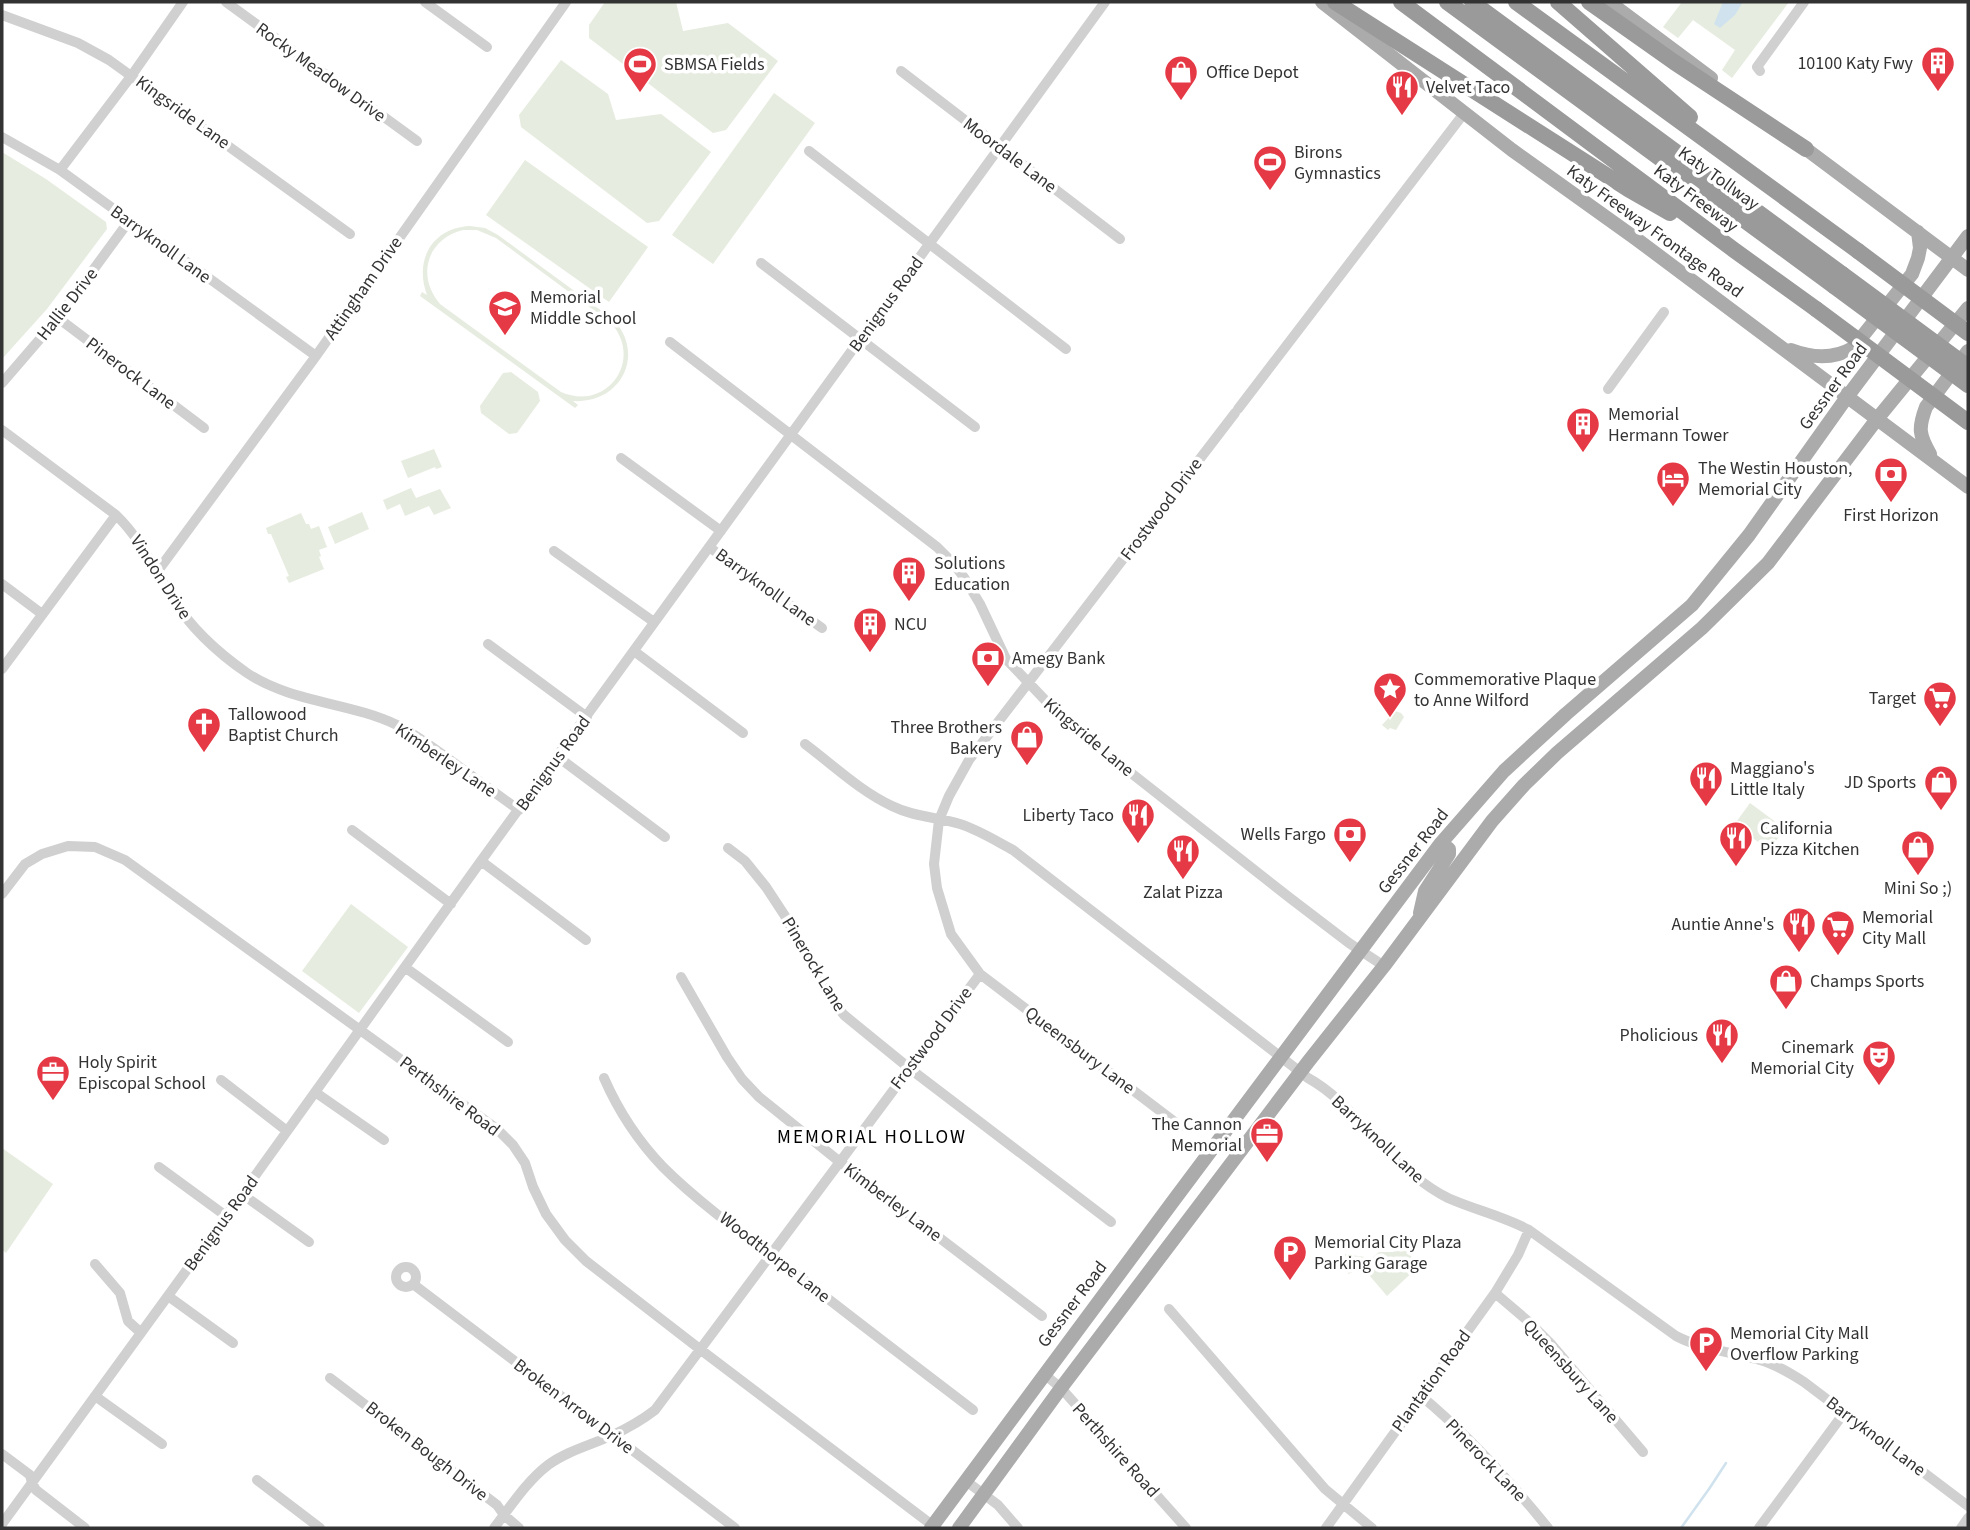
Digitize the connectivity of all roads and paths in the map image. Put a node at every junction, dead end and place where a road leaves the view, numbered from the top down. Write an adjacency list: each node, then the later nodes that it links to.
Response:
1 (183, 2): 20 (street)
2 (226, 2): 23 (street, Rocky Meadow Drive)
3 (425, 2): 17 (street)
4 (566, 2): 49 (street, Attingham Drive)
5 (1105, 2): 24 (street, Benignus Road)
6 (1322, 2): 21 (main road, Katy Freeway Frontage Road)
7 (1335, 2): 35 (highway)
8 (1401, 2): 35 (highway, Katy Freeway)
9 (1447, 2): 39 (highway, Katy Tollway)
10 (1472, 2): 39 (highway, Katy Tollway)
11 (1516, 2): 28 (highway)
12 (1558, 2): 28 (highway)
13 (1589, 2): 25 (highway)
14 (1609, 2): 25 (main road)
15 (1804, 2): 19 (street)
16 (2, 15): 20 (street, Kingsride Lane)
17 (487, 47)
18 (901, 71): 24 (street, Moordale Lane)
19 (1760, 71)
20 (132, 75): 27 (street); 31 (street, Kingsride Lane)
21 (1465, 112): 46 (main road, Katy Freeway Frontage Road); 76 (street, Frostwood Drive)
22 (2, 137): 27 (street, Barryknoll Lane)
23 (417, 141)
24 (1000, 148): 33 (street, Moordale Lane); 34 (street, Benignus Road)
25 (1806, 149): 30 (main road)
26 (809, 151): 34 (street)
27 (60, 170): 29 (street, Barryknoll Lane)
28 (1771, 187): 43 (highway, bridge)
29 (129, 221): 42 (street, Hallie Drive); 49 (street, Barryknoll Lane)
30 (1918, 232): 36 (main road); 46 (main road)
31 (350, 234)
32 (1968, 236): 36 (main road, Gessner Road)
33 (1120, 239)
34 (930, 243): 44 (street, Benignus Road); 47 (street)
35 (1734, 250): 56 (highway, Katy Freeway, bridge)
36 (1952, 257): 38 (main road); 54 (main road, Gessner Road)
37 (761, 263): 44 (street)
38 (1968, 270)
39 (1838, 280): 50 (highway, Katy Tollway, bridge); 52 (highway, Katy Tollway, bridge)
40 (1968, 308): 55 (main road)
41 (1664, 312): 53 (street)
42 (58, 318): 51 (street, Hallie Drive); 58 (street, Pinerock Lane)
43 (1968, 333)
44 (860, 340): 57 (street); 60 (street, Benignus Road)
45 (670, 342): 60 (street, Kingsride Lane)
46 (1777, 345): 54 (main road, Katy Freeway Frontage Road)
47 (1066, 349)
48 (1968, 351): 62 (main road)
49 (316, 356): 68 (street, Attingham Drive)
50 (1968, 367)
51 (2, 383)
52 (1968, 385)
53 (1608, 389)
54 (1847, 397): 55 (main road, Katy Freeway Frontage Road); 86 (main road, Gessner Road)
55 (1877, 419): 62 (main road, Katy Freeway Frontage Road); 91 (main road)
56 (1968, 422)
57 (975, 427)
58 (204, 428)
59 (2, 430): 64 (street, Vindon Drive)
60 (791, 435): 65 (street, Benignus Road); 76 (street, Kingsride Lane)
61 (621, 458): 65 (street, Barryknoll Lane)
62 (1934, 461): 63 (main road, Katy Freeway Frontage Road)
63 (1968, 486)
64 (116, 515): 68 (street, Vindon Drive); 70 (street)
65 (721, 531): 66 (street, Benignus Road)
66 (709, 547): 71 (street, Benignus Road); 72 (street, Barryknoll Lane)
67 (554, 551): 71 (street)
68 (157, 572): 77 (street, Vindon Drive)
69 (2, 584): 70 (street)
70 (42, 614): 75 (street)
71 (654, 622): 74 (street, Benignus Road)
72 (822, 628)
73 (488, 644): 78 (street)
74 (634, 651): 78 (street, Benignus Road); 79 (street)
75 (2, 669)
76 (1028, 683): 83 (street, Frostwood Drive); 93 (street, Kingsride Lane)
77 (371, 714): 82 (street, Kimberley Lane)
78 (587, 717): 81 (street, Benignus Road)
79 (743, 733)
80 (804, 744): 83 (street, Barryknoll Lane)
81 (558, 757): 82 (street, Benignus Road); 85 (street)
82 (519, 810): 88 (street, Benignus Road)
83 (939, 820): 96 (street, Frostwood Drive); 100 (street, Barryknoll Lane)
84 (352, 830): 90 (street)
85 (665, 836)
86 (1441, 843): 91 (main road); 93 (main road, Gessner Road)
87 (728, 848): 101 (street, Pinerock Lane)
88 (481, 862): 90 (street, Benignus Road); 92 (street)
89 (2, 894): 98 (street, Perthshire Road)
90 (451, 904): 95 (street, Benignus Road)
91 (1418, 921): 94 (main road)
92 (586, 940)
93 (1362, 951): 94 (street, Kingsride Lane); 100 (main road, Gessner Road)
94 (1384, 966): 102 (main road)
95 (406, 968): 98 (street, Benignus Road); 99 (street)
96 (980, 974): 101 (street, Frostwood Drive); 106 (street, Queensbury Lane)
97 (681, 977): 109 (street, Kimberley Lane)
98 (360, 1030): 105 (street, Benignus Road); 127 (street, Perthshire Road)
99 (508, 1042)
100 (1282, 1058): 102 (street, Barryknoll Lane); 112 (main road, Gessner Road)
101 (909, 1068): 109 (street, Frostwood Drive); 115 (street, Pinerock Lane)
102 (1301, 1073): 113 (main road); 116 (street, Barryknoll Lane)
103 (604, 1079): 118 (street, Woodthorpe Lane)
104 (221, 1080): 107 (street)
105 (315, 1092): 107 (street, Benignus Road); 108 (street)
106 (1180, 1126)
107 (287, 1131): 111 (street, Benignus Road)
108 (384, 1140)
109 (840, 1162): 118 (street, Frostwood Drive); 124 (street, Kimberley Lane)
110 (159, 1167): 114 (street)
111 (243, 1194): 114 (street, Benignus Road); 117 (street)
112 (1174, 1200): 113 (main road); 128 (main road, Gessner Road)
113 (1193, 1215): 130 (main road)
114 (226, 1216): 122 (street, Benignus Road)
115 (1111, 1222)
116 (1529, 1230): 121 (street, Plantation Road); 134 (street, Barryknoll Lane)
117 (309, 1242)
118 (771, 1255): 127 (street, Frostwood Drive); 133 (street, Woodthorpe Lane)
119 (95, 1264): 125 (street)
120 (413, 1284): 135 (street, Broken Arrow Drive)
121 (1495, 1293): 131 (street, Plantation Road); 137 (street, Queensbury Lane)
122 (168, 1296): 125 (street, Benignus Road); 126 (street)
123 (1169, 1309): 143 (street)
124 (1042, 1316)
125 (141, 1333): 132 (street, Benignus Road)
126 (233, 1343)
127 (701, 1350): 135 (street, Frostwood Drive); 148 (street, Perthshire Road)
128 (1044, 1374): 130 (street, Perthshire Road); 140 (main road, Gessner Road)
129 (330, 1378): 145 (street, Broken Bough Drive)
130 (1061, 1388): 142 (main road); 156 (street, Perthshire Road)
131 (1420, 1395): 143 (street, Plantation Road); 159 (street, Pinerock Lane)
132 (95, 1396): 136 (street); 141 (street, Benignus Road)
133 (973, 1410)
134 (1844, 1413): 144 (street, Barryknoll Lane); 160 (street)
135 (613, 1435): 145 (street, Frostwood Drive); 153 (street, Broken Arrow Drive)
136 (162, 1444)
137 (1643, 1452)
138 (2, 1454): 141 (street)
139 (257, 1480): 150 (street)
140 (966, 1481): 142 (street); 148 (main road, Gessner Road)
141 (32, 1483): 147 (street, Benignus Road); 149 (street)
142 (984, 1494): 154 (main road); 155 (street)
143 (1344, 1505): 157 (street, Plantation Road); 158 (street)
144 (1968, 1506)
145 (504, 1515): 151 (street, Frostwood Drive); 152 (street, Broken Bough Drive)
146 (1968, 1518): 161 (street)
147 (2, 1524)
148 (933, 1527)
149 (85, 1528)
150 (320, 1528)
151 (494, 1528)
152 (519, 1528)
153 (735, 1528)
154 (959, 1528)
155 (1018, 1528)
156 (1185, 1528)
157 (1326, 1528)
158 (1372, 1528)
159 (1548, 1528)
160 (1759, 1528)
161 (1961, 1528)

